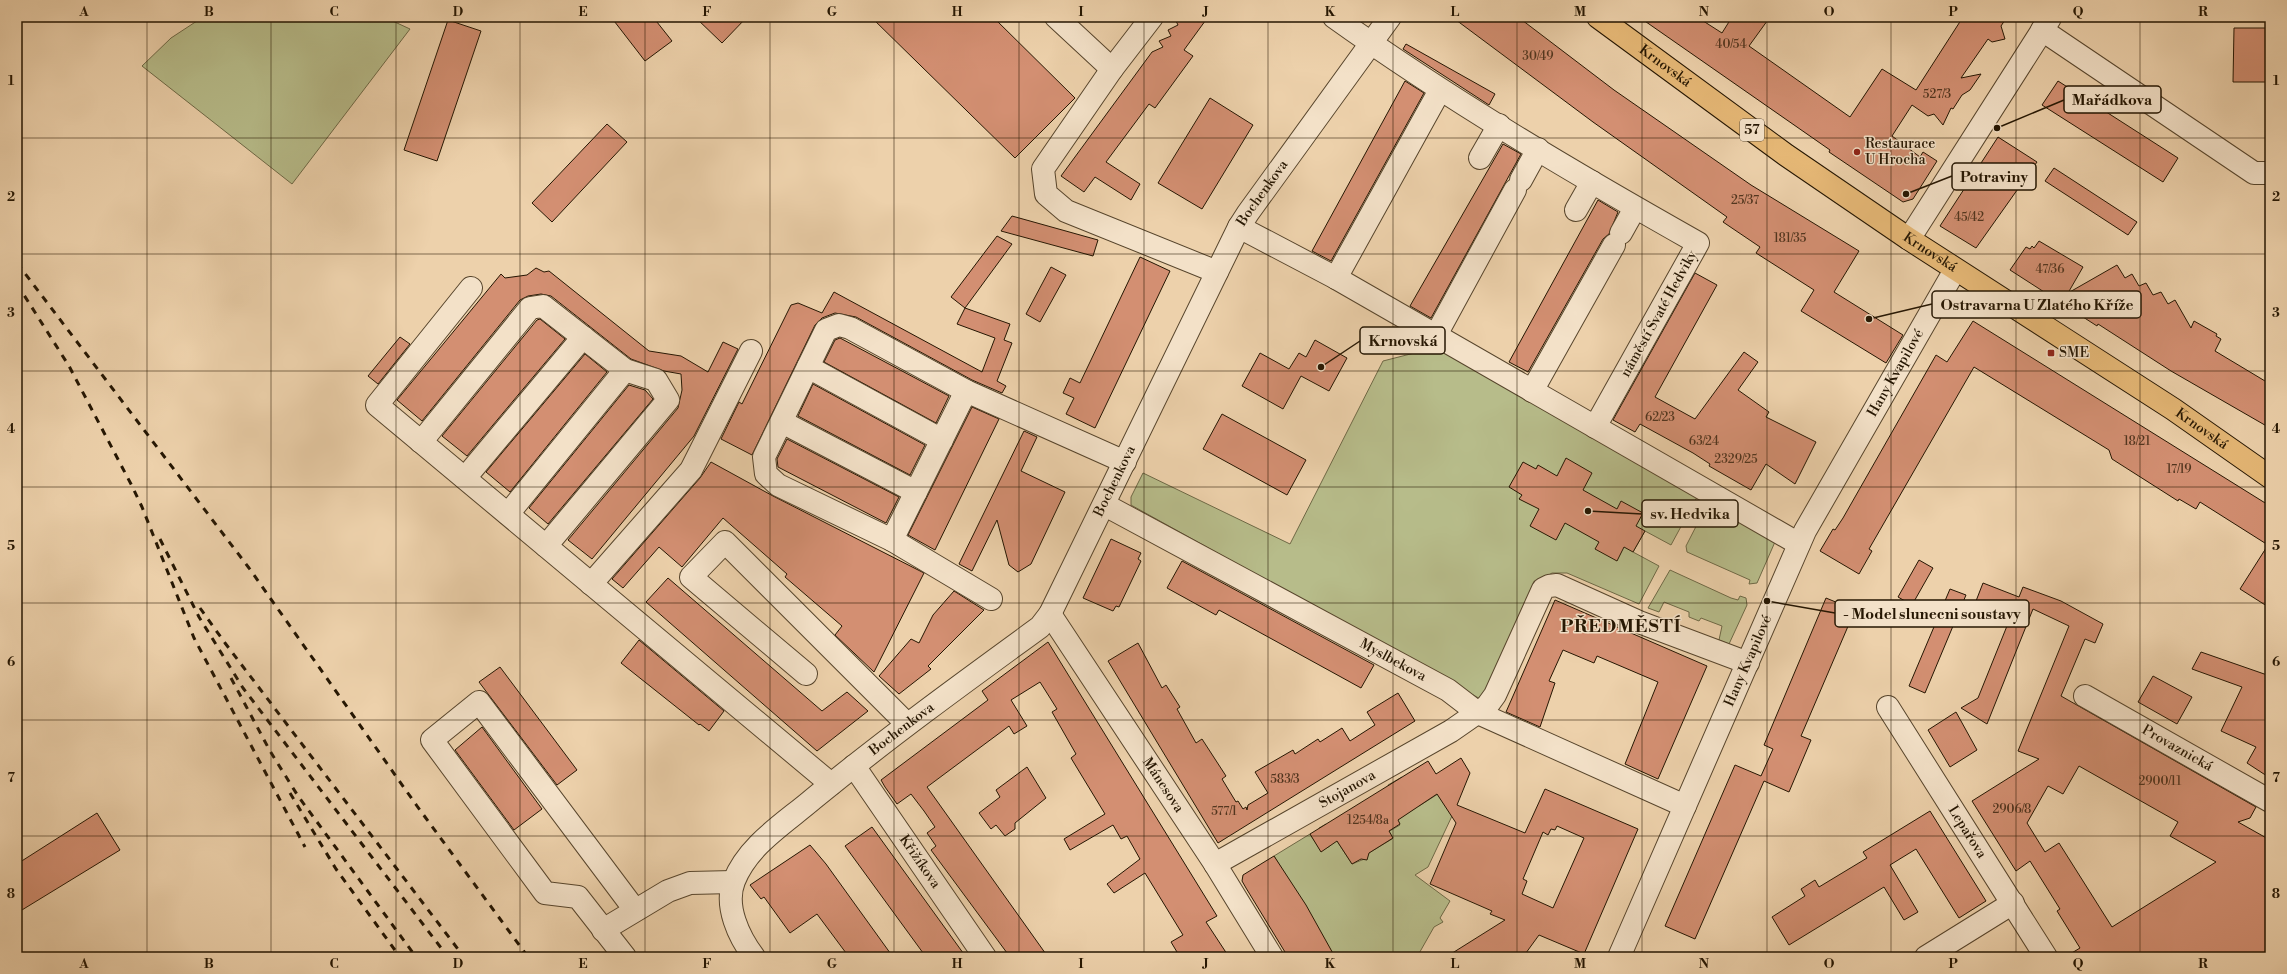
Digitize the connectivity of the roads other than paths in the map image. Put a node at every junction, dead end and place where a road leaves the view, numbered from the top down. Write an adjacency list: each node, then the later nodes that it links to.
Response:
1 (1056, 17): 8 (street)
2 (1152, 17): 8 (street)
3 (1334, 17): 7 (street, náměstí Svaté Hedviky)
4 (1390, 17): 7 (street, Bochenkova)
5 (1598, 17): 18 (main road, Krnovská / 57)
6 (2046, 23): 13 (street); 18 (street)
7 (1370, 43): 9 (street, náměstí Svaté Hedviky); 17 (street, Bochenkova)
8 (1112, 69): 20 (street)
9 (1440, 90): 10 (street, náměstí Svaté Hedviky); 21 (street)
10 (1499, 125): 11 (street, náměstí Svaté Hedviky); 12 (street)
11 (1538, 149): 14 (street, náměstí Svaté Hedviky); 23 (street)
12 (1480, 158)
13 (2270, 173)
14 (1592, 182): 15 (street, náměstí Svaté Hedviky); 16 (street)
15 (1635, 208): 29 (street); 31 (street, náměstí Svaté Hedviky)
16 (1576, 210)
17 (1239, 227): 20 (street, Bochenkova); 21 (street)
18 (1909, 240): 19 (main road, Krnovská / 57)
19 (1955, 270): 35 (main road, Krnovská / 57); 41 (street, Hany Kvapilové)
20 (1217, 272): 34 (street, Bochenkova)
21 (1336, 278): 23 (street)
22 (471, 288): 33 (street)
23 (1436, 335): 29 (street)
24 (583, 338): 27 (street); 33 (street); 36 (street)
25 (751, 351): 43 (street)
26 (808, 367): 28 (street); 30 (street); 32 (street)
27 (625, 370): 39 (street); 42 (street)
28 (966, 391): 32 (street); 34 (street)
29 (1532, 391): 31 (street)
30 (782, 422): 37 (street); 40 (street)
31 (1595, 427): 41 (street)
32 (942, 440): 37 (street)
33 (421, 442): 36 (street)
34 (1125, 462): 38 (street, Bochenkova)
35 (2270, 477)
36 (465, 478): 39 (street)
37 (916, 492): 40 (street)
38 (1105, 505): 45 (street, Bochenkova); 50 (street, Myslbekova)
39 (508, 514): 42 (street)
40 (892, 540): 44 (street)
41 (1800, 544): 46 (street, Hany Kvapilové)
42 (546, 546): 43 (street)
43 (591, 584): 53 (street)
44 (991, 599)
45 (1050, 614): 51 (street, Bochenkova); 56 (street, Mánesova)
46 (1748, 663): 50 (street); 55 (street, Hany Kvapilové)
47 (806, 674): 51 (street)
48 (2085, 696): 54 (street, Provaznická)
49 (1888, 707): 58 (street, Lepařova)
50 (1478, 713): 55 (street, Myslbekova); 56 (street, Stojanova)
51 (907, 724): 52 (street, Bochenkova)
52 (854, 766): 53 (street, Bochenkova); 63 (street, Křižíkova)
53 (831, 784): 57 (street, Bochenkova)
54 (2270, 801)
55 (1685, 806): 65 (street, Hany Kvapilové)
56 (1215, 864): 64 (street, Mánesova)
57 (733, 882): 59 (street); 62 (street)
58 (2013, 903): 66 (street); 67 (street, Lepařova)
59 (635, 910): 60 (street); 60 (street)
60 (603, 930): 61 (street)
61 (625, 957)
62 (754, 957)
63 (985, 957)
64 (1272, 957)
65 (1619, 957)
66 (1926, 957)
67 (2046, 957)

